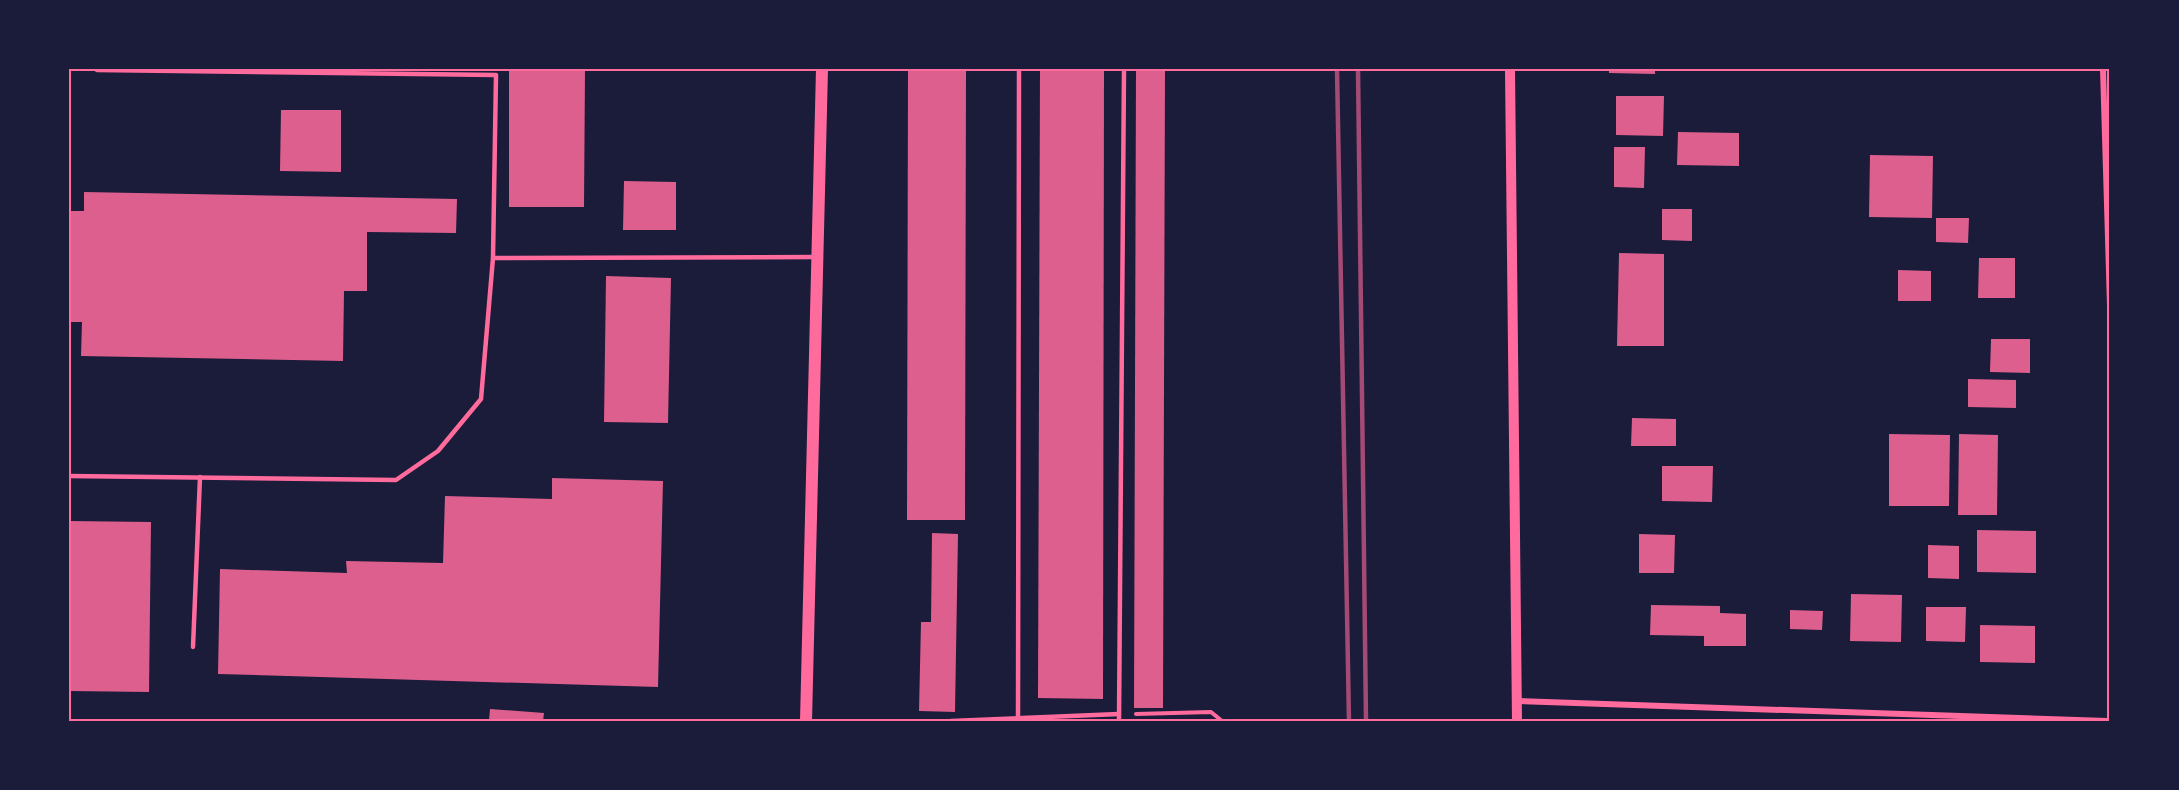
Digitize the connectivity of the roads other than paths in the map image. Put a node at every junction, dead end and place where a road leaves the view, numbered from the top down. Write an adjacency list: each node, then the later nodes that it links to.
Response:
1 (822, 69): 7 (main road)
2 (1018, 69): 15 (lane)
3 (1124, 69): 14 (lane)
4 (1510, 69): 13 (street)
5 (2103, 69): 9 (street)
6 (97, 70): 8 (lane)
7 (818, 256): 8 (lane); 16 (main road)
8 (493, 258): 11 (lane)
9 (2110, 306)
10 (69, 476): 11 (lane)
11 (200, 477): 12 (lane)
12 (194, 647)
13 (1517, 700): 19 (street); 20 (street)
14 (1119, 714): 15 (lane); 18 (lane)
15 (1018, 720): 17 (lane)
16 (807, 721)
17 (951, 721)
18 (1119, 721)
19 (1517, 721)
20 (2107, 721)

